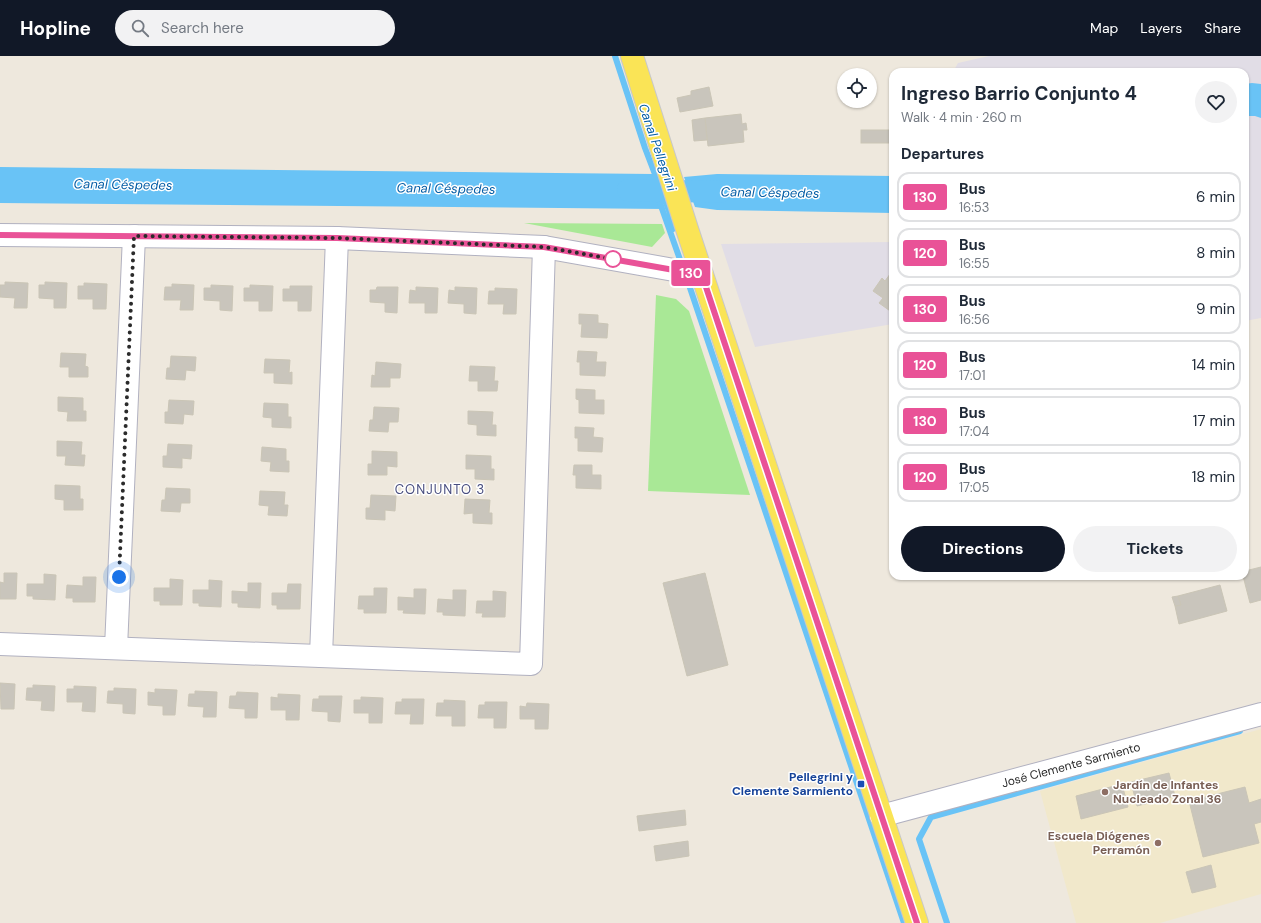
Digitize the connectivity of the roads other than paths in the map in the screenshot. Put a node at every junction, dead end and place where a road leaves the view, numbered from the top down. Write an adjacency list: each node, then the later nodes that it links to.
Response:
1 (632, 56): 6 (main road)
2 (0, 235): 3 (street)
3 (134, 236): 4 (street); 8 (street)
4 (337, 238): 5 (street); 9 (street)
5 (544, 247): 6 (street); 9 (street)
6 (702, 275): 11 (main road)
7 (0, 644): 8 (street)
8 (116, 648): 9 (street)
9 (321, 656)
10 (1261, 714): 11 (street, José Clemente Sarmiento)
11 (881, 816): 12 (main road)
12 (917, 923)

